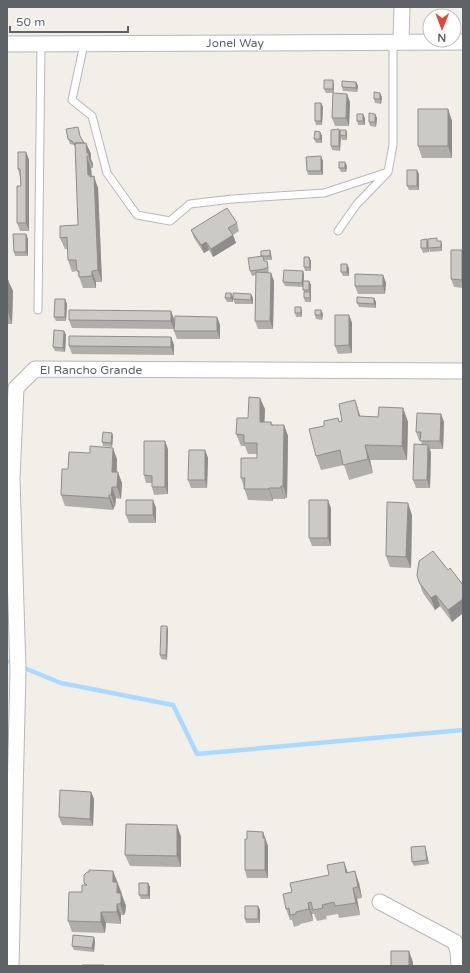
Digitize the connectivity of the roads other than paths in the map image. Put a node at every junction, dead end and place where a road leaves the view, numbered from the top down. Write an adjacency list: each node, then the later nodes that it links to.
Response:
1 (402, 7): 2 (street)
2 (397, 42): 3 (street, Jonel Way); 6 (street, Jonel Way); 7 (lane)
3 (463, 42)
4 (7, 44): 5 (street, Jonel Way)
5 (41, 44): 6 (street, Jonel Way); 9 (lane)
6 (84, 44): 7 (lane)
7 (388, 172): 8 (lane)
8 (338, 231)
9 (38, 310)
10 (463, 371): 12 (street, El Rancho Grande)
11 (380, 902): 13 (street)
12 (11, 966)
13 (459, 966)

